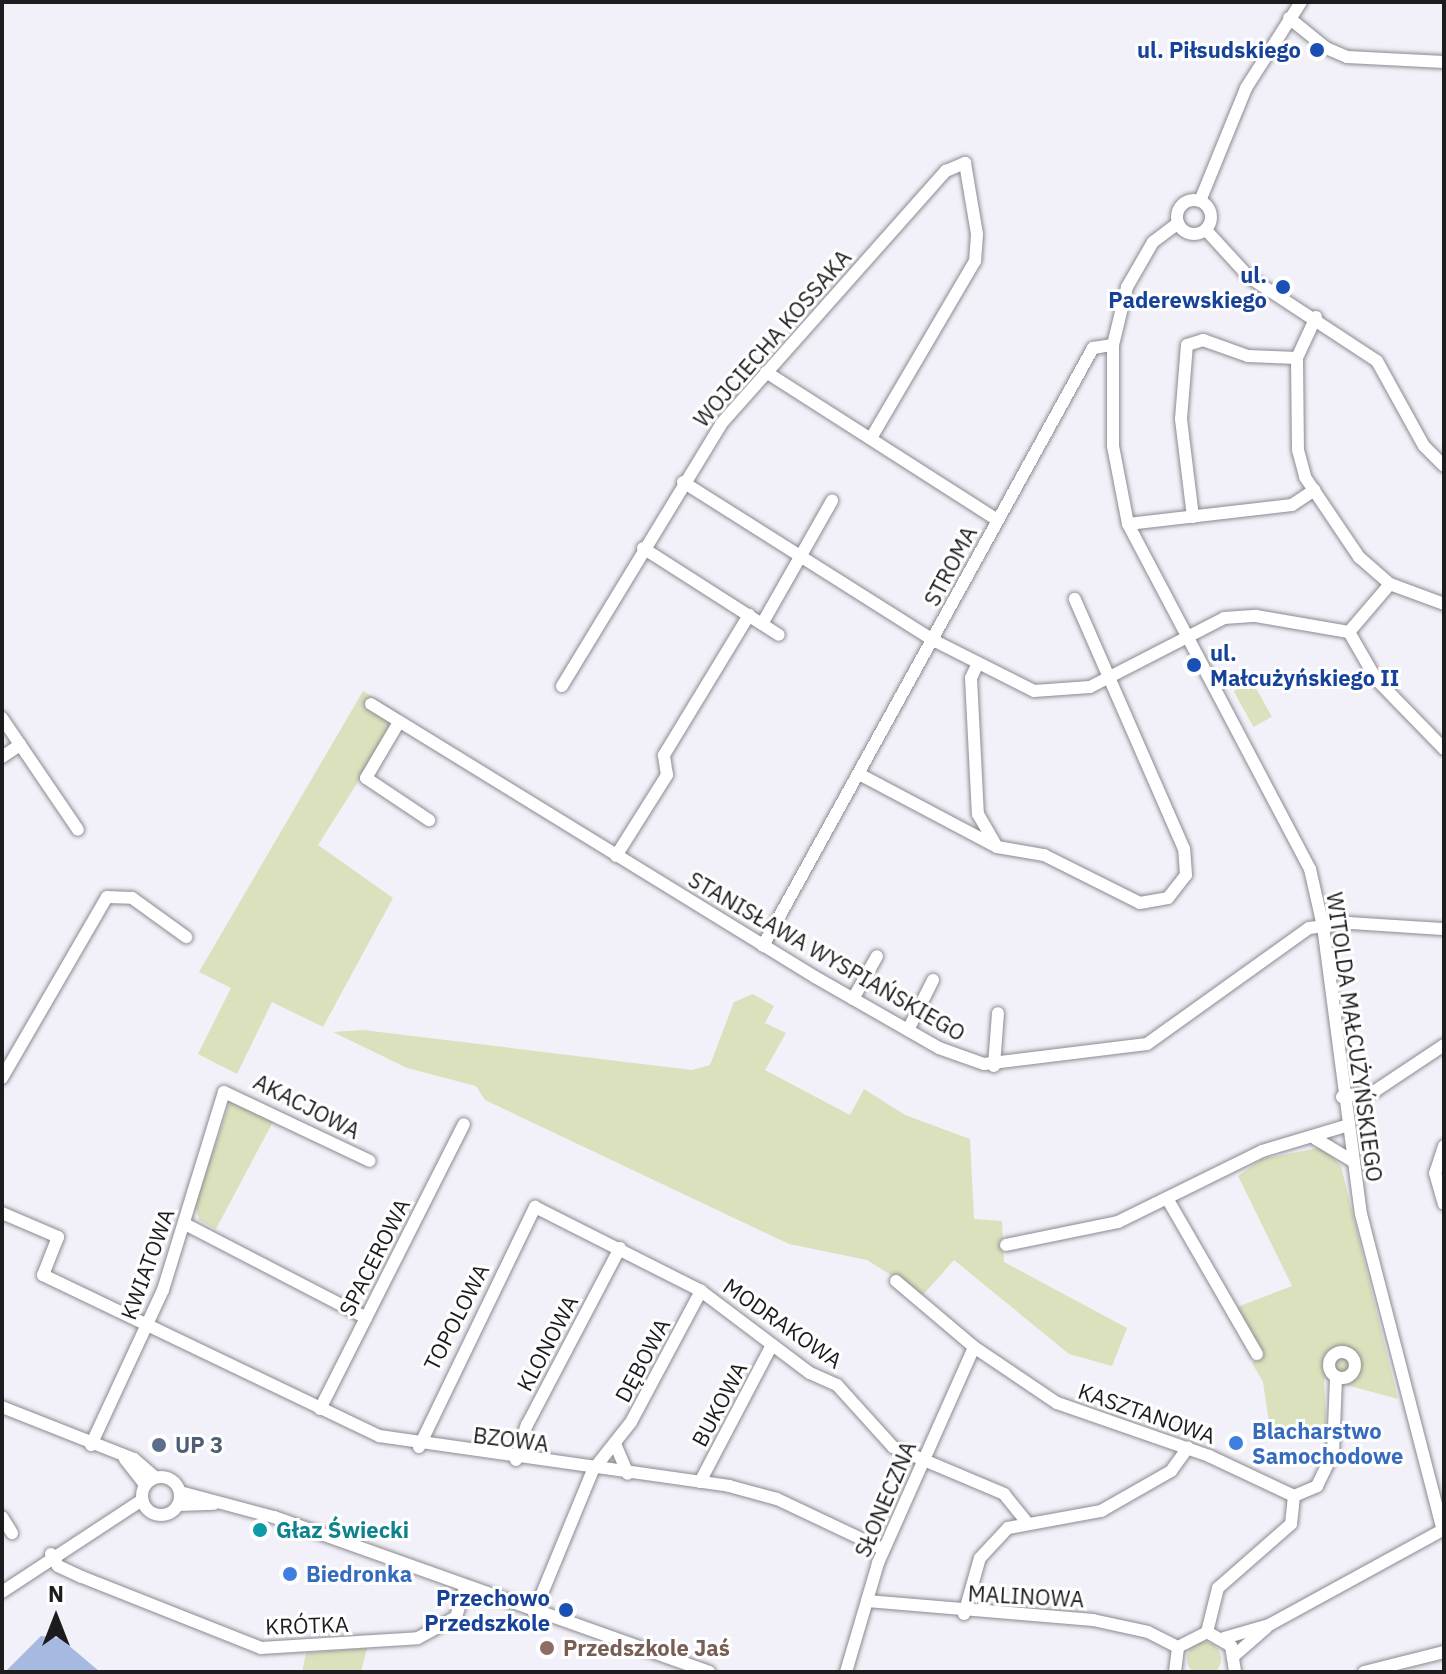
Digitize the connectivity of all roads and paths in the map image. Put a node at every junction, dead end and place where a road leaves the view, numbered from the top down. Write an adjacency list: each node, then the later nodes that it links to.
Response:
1 (1301, 2): 2 (street)
2 (1289, 18): 3 (street); 4 (street)
3 (1444, 62)
4 (1200, 201): 5 (street); 6 (street)
5 (1178, 223): 6 (street); 8 (street)
6 (1206, 230): 7 (street)
7 (1316, 317): 9 (street); 12 (street)
8 (1113, 345): 17 (street, STROMA); 18 (street, WITOLDA MAŁCUŻYŃSKIEGO)
9 (1297, 358): 14 (street); 16 (street)
10 (766, 372): 11 (street); 11 (street, WOJCIECHA KOSSAKA); 13 (street, WOJCIECHA KOSSAKA)
11 (871, 438): 17 (street)
12 (1444, 466)
13 (683, 482): 19 (street, WOJCIECHA KOSSAKA); 20 (street)
14 (1314, 490): 16 (street); 21 (street)
15 (832, 501): 20 (street)
16 (1193, 517): 18 (street)
17 (997, 520): 29 (street, STROMA)
18 (1128, 524): 28 (street, WITOLDA MAŁCUŻYŃSKIEGO)
19 (643, 548): 24 (street); 32 (street, WOJCIECHA KOSSAKA)
20 (801, 557): 25 (street); 29 (street)
21 (1390, 584): 23 (street); 26 (street)
22 (1075, 599): 31 (street)
23 (1444, 604)
24 (749, 615): 25 (street); 43 (street)
25 (762, 624): 27 (street)
26 (1349, 632): 28 (street); 37 (street)
27 (779, 635)
28 (1185, 638): 31 (street); 44 (street, WITOLDA MAŁCUŻYŃSKIEGO)
29 (934, 640): 30 (street); 39 (street, STROMA)
30 (978, 663): 31 (street); 42 (street)
31 (1109, 678): 42 (street)
32 (562, 686)
33 (371, 704): 35 (street, STANISŁAWA WYSPIAŃSKIEGO)
34 (2, 718): 36 (street)
35 (399, 722): 40 (street); 43 (street, STANISŁAWA WYSPIAŃSKIEGO)
36 (20, 745): 38 (street); 41 (street)
37 (1444, 749)
38 (2, 757)
39 (859, 774): 42 (street); 47 (street, STROMA)
40 (429, 820)
41 (78, 830)
42 (997, 847)
43 (616, 856): 47 (street, STANISŁAWA WYSPIAŃSKIEGO)
44 (1323, 926): 45 (street); 54 (street, STANISŁAWA WYSPIAŃSKIEGO); 57 (street, WITOLDA MAŁCUŻYŃSKIEGO)
45 (1444, 929)
46 (186, 937): 55 (street)
47 (763, 946): 50 (street, STANISŁAWA WYSPIAŃSKIEGO)
48 (877, 956): 50 (street)
49 (933, 980): 52 (street)
50 (853, 999): 52 (street, STANISŁAWA WYSPIAŃSKIEGO)
51 (998, 1013): 54 (street)
52 (908, 1030): 54 (street, STANISŁAWA WYSPIAŃSKIEGO)
53 (1444, 1045): 57 (street)
54 (994, 1066)
55 (2, 1078)
56 (224, 1092): 62 (street, AKACJOWA); 68 (street, KWIATOWA)
57 (1342, 1097): 59 (street, WITOLDA MAŁCUŻYŃSKIEGO)
58 (464, 1124): 73 (street, SPACEROWA)
59 (1346, 1126): 60 (street); 63 (street, WITOLDA MAŁCUŻYŃSKIEGO)
60 (1309, 1138): 63 (street); 64 (street)
61 (1444, 1146): 65 (street)
62 (370, 1161)
63 (1352, 1161): 98 (street, WITOLDA MAŁCUŻYŃSKIEGO)
64 (1168, 1200): 69 (street); 77 (street)
65 (1444, 1204)
66 (535, 1207): 70 (street, MODRAKOWA); 83 (street, TOPOLOWA)
67 (2, 1213): 74 (street, BZOWA)
68 (185, 1224): 73 (street); 74 (street, KWIATOWA)
69 (1006, 1245)
70 (620, 1248): 72 (street, MODRAKOWA); 85 (street, KLONOWA)
71 (896, 1281): 76 (street, KASZTANOWA)
72 (701, 1291): 75 (street, MODRAKOWA); 82 (street, DĘBOWA)
73 (366, 1318): 80 (street, SPACEROWA)
74 (146, 1328): 80 (street, BZOWA); 81 (street, KWIATOWA)
75 (772, 1345): 86 (street, MODRAKOWA); 90 (street, BUKOWA)
76 (974, 1347): 84 (street, KASZTANOWA); 86 (street, SŁONECZNA)
77 (1257, 1354)
78 (1336, 1377): 92 (street)
79 (2, 1407): 81 (street)
80 (320, 1409): 83 (street, BZOWA)
81 (91, 1445): 89 (street)
82 (616, 1446): 87 (street, DĘBOWA); 88 (street)
83 (419, 1447): 85 (street, BZOWA)
84 (1188, 1448): 92 (street, KASZTANOWA); 97 (street)
85 (516, 1460): 87 (street, BZOWA)
86 (923, 1460): 97 (street, MODRAKOWA); 100 (street, SŁONECZNA)
87 (593, 1470): 88 (street, BZOWA); 105 (street)
88 (628, 1474): 90 (street, BZOWA)
89 (150, 1481): 91 (street); 94 (street)
90 (700, 1482): 100 (street, BZOWA)
91 (180, 1492): 93 (street); 95 (street)
92 (1294, 1496): 108 (street)
93 (217, 1504): 95 (street); 102 (street)
94 (145, 1505): 95 (street); 101 (street)
95 (178, 1505)
96 (2, 1517): 99 (street)
97 (1026, 1521): 106 (street)
98 (1443, 1530): 107 (street)
99 (12, 1533)
100 (883, 1549): 104 (street, SŁONECZNA)
101 (51, 1554): 102 (street, KRÓTKA); 103 (street)
102 (465, 1588): 105 (street)
103 (2, 1592)
104 (867, 1601): 106 (street, MALINOWA); 115 (street, SŁONECZNA)
105 (534, 1613): 114 (street)
106 (964, 1614): 110 (street, MALINOWA)
107 (1269, 1625): 109 (street); 112 (street)
108 (1207, 1632): 109 (street); 110 (street)
109 (1224, 1638): 112 (street)
110 (1178, 1647): 113 (street)
111 (1444, 1652): 117 (street)
112 (1235, 1655): 116 (street)
113 (1173, 1671)
114 (709, 1672)
115 (846, 1672)
116 (1235, 1672)
117 (1364, 1672)

